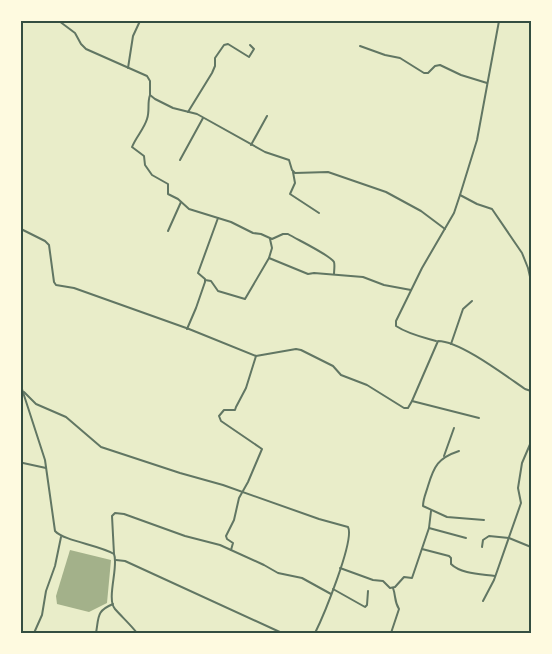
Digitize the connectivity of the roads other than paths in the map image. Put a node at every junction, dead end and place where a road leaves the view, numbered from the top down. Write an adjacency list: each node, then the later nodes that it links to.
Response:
1 (59, 21): 6 (street)
2 (140, 21): 6 (street)
3 (499, 21): 7 (street)
4 (250, 45): 9 (street)
5 (360, 46): 7 (street)
6 (128, 68): 8 (street)
7 (487, 83): 15 (street)
8 (150, 95): 9 (street); 16 (street)
9 (188, 112): 11 (street)
10 (267, 116): 12 (street)
11 (203, 118): 12 (street); 13 (street)
12 (251, 145): 14 (street)
13 (180, 160)
14 (293, 172): 17 (street); 20 (street)
15 (460, 195): 20 (street); 26 (street)
16 (182, 202): 18 (street); 21 (street)
17 (319, 213)
18 (218, 218): 22 (street); 25 (street)
19 (21, 229): 29 (street)
20 (445, 229): 27 (street)
21 (168, 232)
22 (270, 239): 23 (street); 24 (street)
23 (269, 258): 24 (street); 25 (street)
24 (334, 274): 27 (street)
25 (205, 280): 29 (street)
26 (531, 281)
27 (411, 290): 30 (street)
28 (472, 301): 31 (street)
29 (187, 329): 32 (street)
30 (437, 341): 31 (street); 36 (street)
31 (451, 344): 34 (street)
32 (256, 356): 36 (street); 44 (street)
33 (21, 386): 35 (street)
34 (531, 391)
35 (24, 392): 43 (street); 44 (street)
36 (412, 401): 37 (street)
37 (479, 418)
38 (454, 428): 41 (street)
39 (531, 442): 50 (street)
40 (459, 451): 41 (street)
41 (443, 458): 45 (street)
42 (22, 463): 43 (street)
43 (46, 468): 48 (street)
44 (241, 492): 54 (street); 57 (street)
45 (431, 510): 46 (street); 47 (street)
46 (484, 520)
47 (429, 528): 49 (street); 53 (street)
48 (61, 536): 55 (street); 65 (street)
49 (466, 538)
50 (509, 538): 51 (street); 52 (street); 58 (street)
51 (482, 547)
52 (531, 547)
53 (422, 549): 58 (street); 59 (street)
54 (231, 550): 55 (street); 62 (street)
55 (114, 554): 56 (street)
56 (116, 560): 64 (street); 68 (street)
57 (340, 568): 59 (street); 60 (street)
58 (495, 576): 63 (street)
59 (393, 588): 70 (street)
60 (332, 589): 61 (street); 62 (street)
61 (368, 591)
62 (332, 594): 69 (street)
63 (483, 601)
64 (113, 604): 66 (street); 67 (street)
65 (34, 633)
66 (96, 633)
67 (137, 633)
68 (282, 633)
69 (315, 633)
70 (390, 633)

